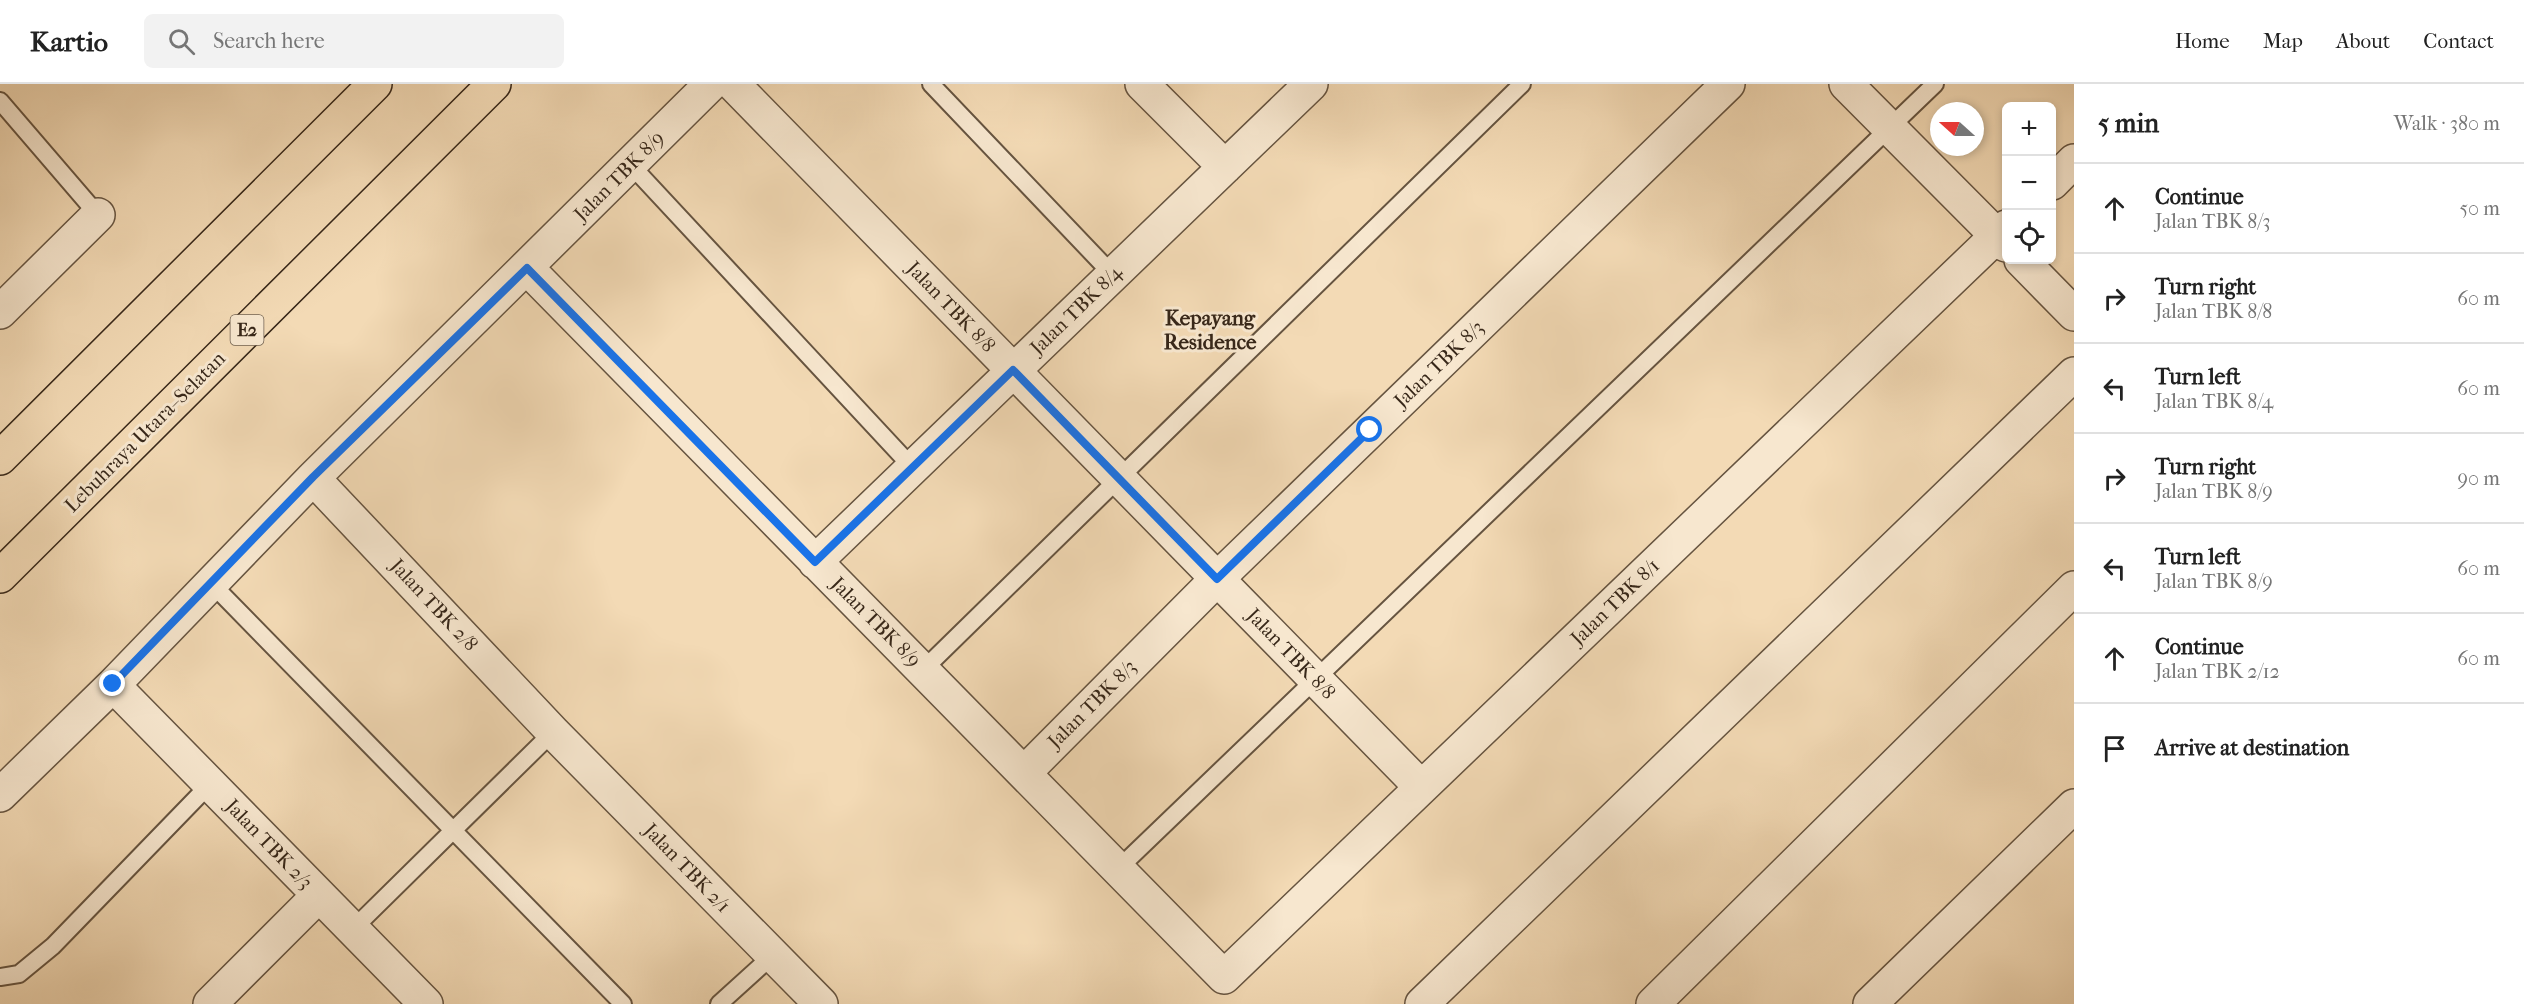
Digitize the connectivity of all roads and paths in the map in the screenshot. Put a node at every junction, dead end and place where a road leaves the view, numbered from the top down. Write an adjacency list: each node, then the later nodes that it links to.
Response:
1 (375, 84): 28 (highway)
2 (494, 84): 33 (highway, Lebuhraya Utara–Selatan / E2)
3 (711, 84): 15 (street, Jalan TBK 8/9)
4 (733, 84): 26 (street, Jalan TBK 8/8)
5 (931, 84): 23 (lane)
6 (1142, 84): 16 (street)
7 (1311, 84): 16 (street, Jalan TBK 8/4)
8 (1522, 84): 31 (lane)
9 (1728, 84): 34 (street, Jalan TBK 8/3)
10 (1846, 84): 13 (street)
11 (1935, 84): 13 (lane)
12 (0, 101): 18 (lane)
13 (1889, 128): 19 (street); 38 (lane)
14 (2074, 162): 17 (street)
15 (630, 164): 22 (street, Jalan TBK 8/9); 29 (lane)
16 (1224, 167): 23 (street, Jalan TBK 8/4)
17 (2056, 179)
18 (98, 215): 24 (street)
19 (2002, 234)
20 (2002, 238): 43 (street, Jalan TBK 8/1)
21 (2025, 264): 25 (street)
22 (527, 268): 30 (street, Jalan TBK 8/9); 32 (street, Jalan TBK 8/9)
23 (1113, 275): 26 (street, Jalan TBK 8/4)
24 (0, 312)
25 (2074, 314)
26 (1013, 370): 29 (street, Jalan TBK 8/4); 31 (street, Jalan TBK 8/8)
27 (2074, 374): 58 (street)
28 (0, 458)
29 (912, 468): 32 (street, Jalan TBK 8/4)
30 (313, 477): 35 (street, Jalan TBK 8/9); 40 (street, Jalan TBK 2/8)
31 (1118, 478): 34 (street, Jalan TBK 8/8); 37 (lane)
32 (815, 562): 37 (street, Jalan TBK 8/9)
33 (0, 576)
34 (1217, 579): 38 (street, Jalan TBK 8/8); 41 (street, Jalan TBK 8/3)
35 (211, 583): 39 (street, Jalan TBK 8/9); 46 (lane)
36 (2074, 588): 59 (street)
37 (923, 670): 41 (street, Jalan TBK 8/9)
38 (1316, 680): 43 (street, Jalan TBK 8/8); 47 (lane)
39 (113, 684): 42 (street, Jalan TBK 2/3); 44 (street, Jalan TBK 8/9)
40 (553, 732): 46 (lane); 50 (street, Jalan TBK 2/1)
41 (1024, 773): 47 (street, Jalan TBK 8/9)
42 (210, 784): 48 (street, Jalan TBK 2/3); 51 (lane)
43 (1421, 787): 52 (street, Jalan TBK 8/1)
44 (0, 795)
45 (2074, 806): 60 (street)
46 (452, 829): 49 (lane); 55 (lane)
47 (1118, 869): 52 (street, Jalan TBK 8/9)
48 (319, 895): 49 (street, Jalan TBK 2/3); 54 (street)
49 (353, 929): 53 (street, Jalan TBK 2/3)
50 (773, 956): 56 (lane); 57 (street, Jalan TBK 2/1)
51 (0, 977)
52 (1224, 977)
53 (414, 1000)
54 (210, 1004)
55 (623, 1004)
56 (719, 1004)
57 (821, 1004)
58 (1422, 1004)
59 (1653, 1004)
60 (1870, 1004)

